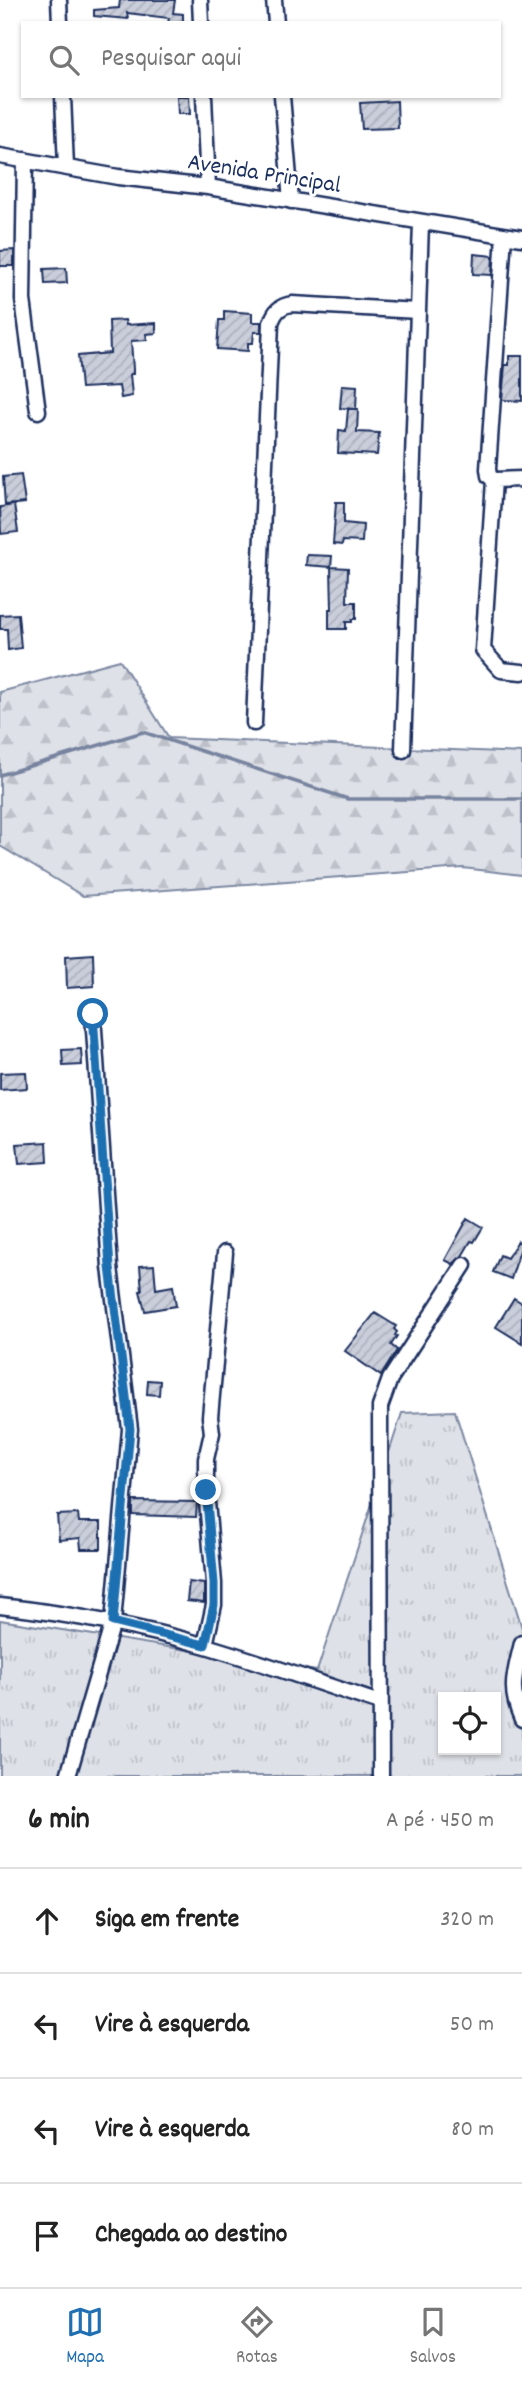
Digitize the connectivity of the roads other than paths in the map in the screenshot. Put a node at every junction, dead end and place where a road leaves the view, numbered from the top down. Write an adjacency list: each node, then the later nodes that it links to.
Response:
1 (59, 0): 4 (street)
2 (200, 0): 5 (street)
3 (274, 0): 6 (street)
4 (60, 21)
5 (201, 21)
6 (276, 21)
7 (63, 98): 12 (street)
8 (204, 98): 13 (street)
9 (282, 98): 14 (street)
10 (0, 156): 11 (street, Avenida Principal)
11 (25, 160): 12 (street, Avenida Principal); 19 (street)
12 (66, 167): 13 (street, Avenida Principal)
13 (208, 187): 14 (street, Avenida Principal)
14 (291, 201): 15 (street, Avenida Principal)
15 (421, 223): 16 (street, Avenida Principal); 18 (street)
16 (504, 235): 17 (street, Avenida Principal); 21 (street)
17 (522, 237)
18 (418, 311): 23 (street); 24 (street)
19 (38, 411)
20 (522, 479): 21 (street)
21 (494, 480): 22 (street)
22 (522, 672)
23 (254, 723)
24 (403, 750)
25 (93, 1014): 29 (street)
26 (225, 1253): 31 (street)
27 (464, 1265): 32 (street)
28 (0, 1606): 29 (street)
29 (113, 1622): 31 (street); 34 (street)
30 (522, 1643): 33 (street)
31 (205, 1645): 32 (street)
32 (380, 1703): 35 (street)
33 (522, 1719)
34 (68, 1776)
35 (381, 1776)

